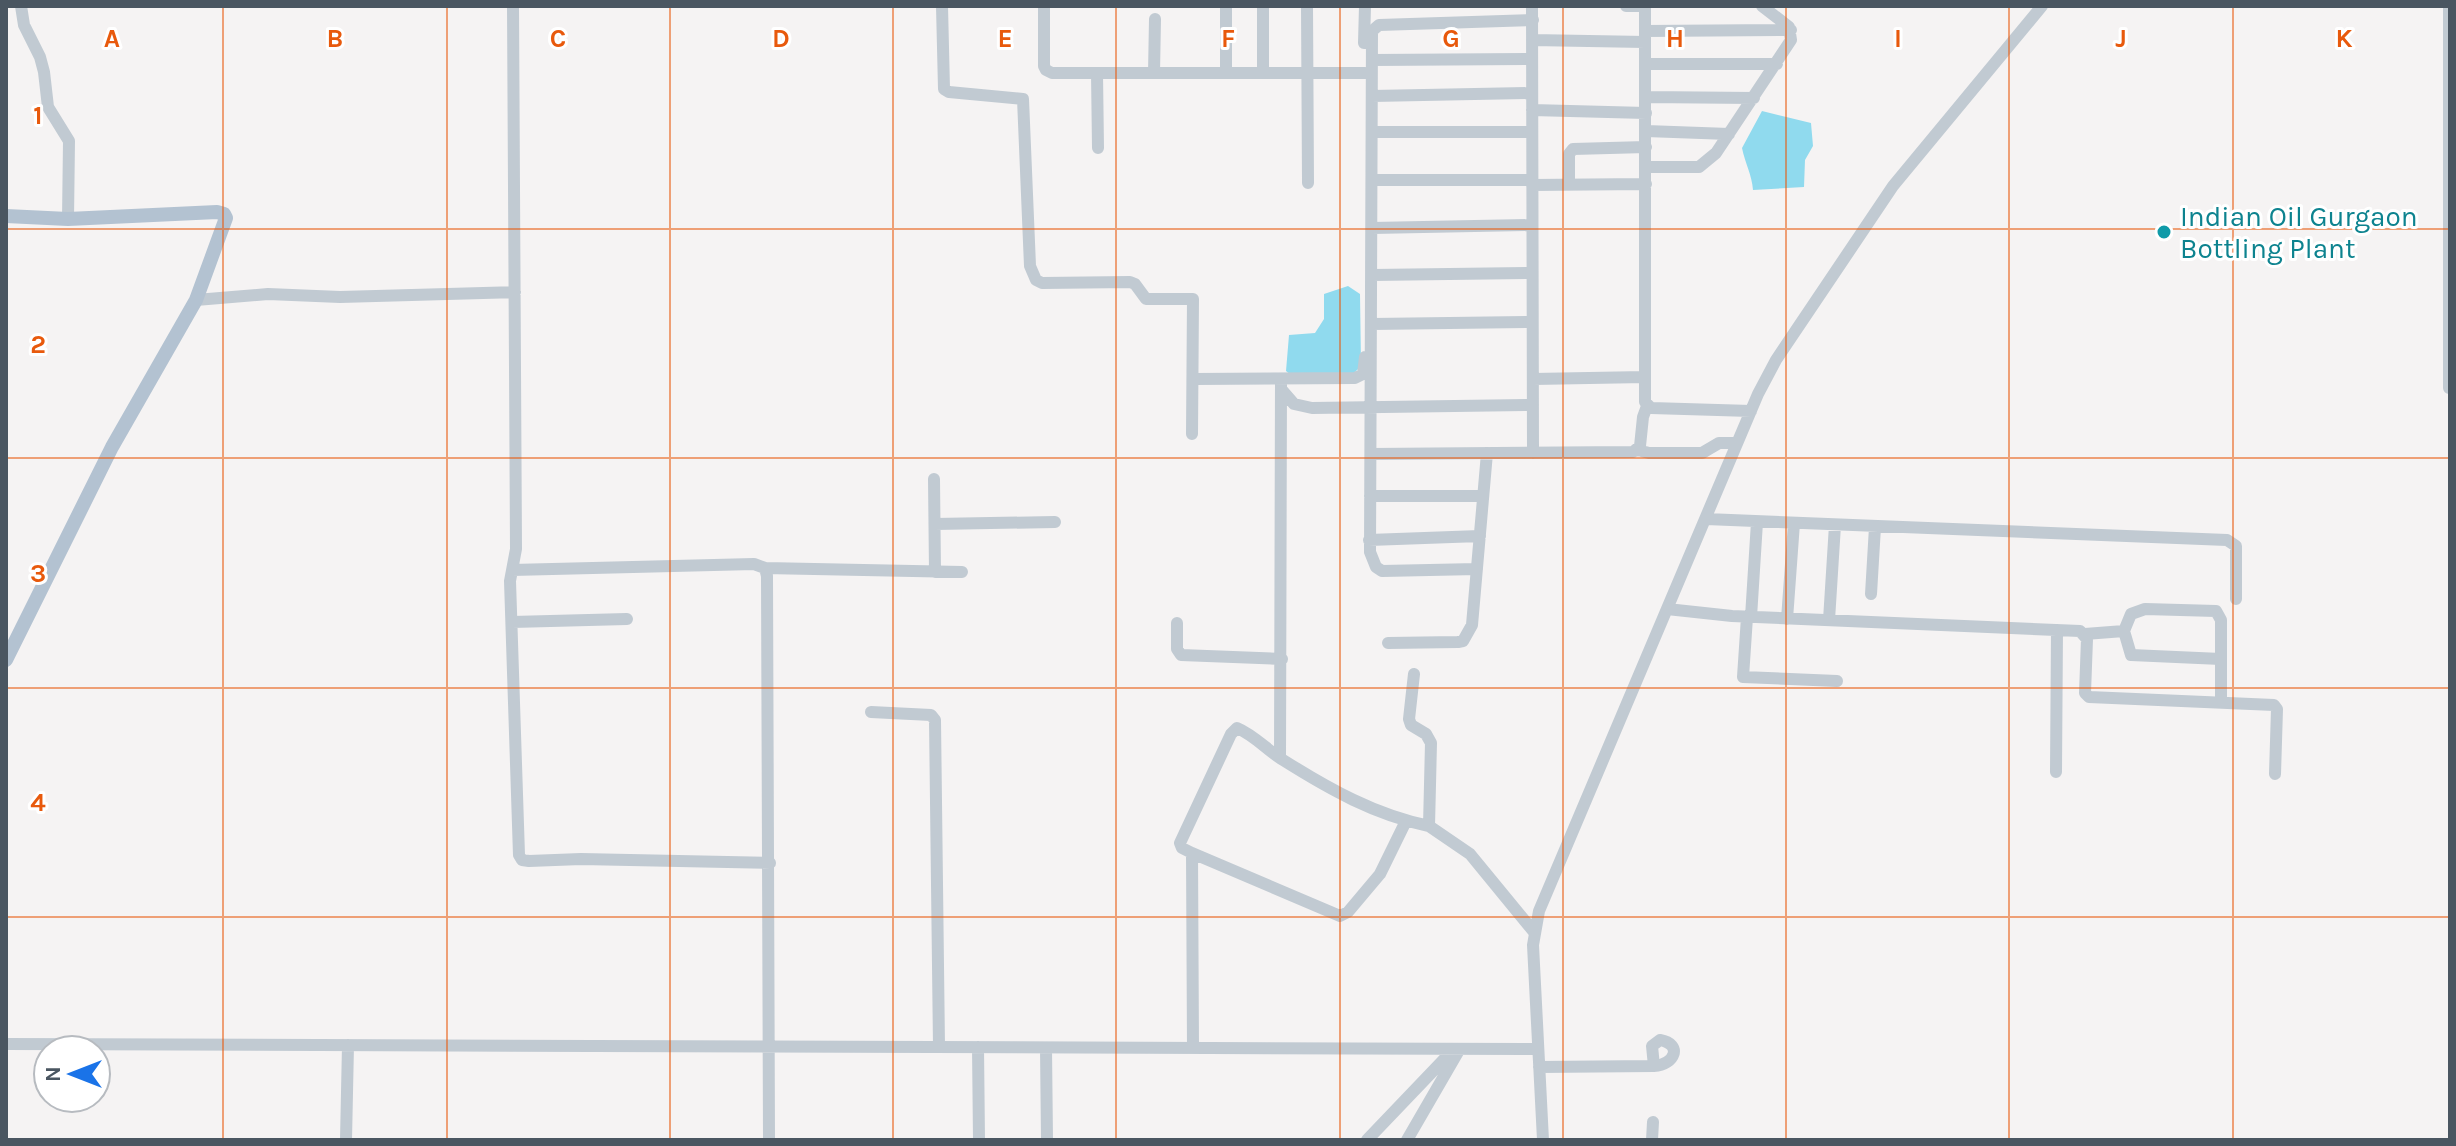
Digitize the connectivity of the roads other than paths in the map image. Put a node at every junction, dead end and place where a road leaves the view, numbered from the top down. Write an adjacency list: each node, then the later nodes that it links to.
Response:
1 (21, 6): 50 (street)
2 (513, 6): 55 (street)
3 (942, 6): 61 (street)
4 (1226, 6): 25 (street)
5 (1263, 6): 26 (street)
6 (1307, 6): 27 (street)
7 (1365, 6): 28 (street)
8 (1626, 6): 9 (street)
9 (1645, 6): 17 (street)
10 (1762, 6): 16 (street)
11 (2042, 6): 68 (street)
12 (2449, 6): 29 (street)
13 (1044, 7): 23 (street)
14 (1532, 13): 18 (street); 20 (street)
15 (1155, 19): 24 (street)
16 (1791, 30): 17 (street); 22 (street)
17 (1645, 36): 18 (street); 21 (street)
18 (1532, 40): 19 (street)
19 (1532, 59): 20 (street); 30 (street)
20 (1372, 60): 31 (street)
21 (1645, 64): 22 (street); 32 (street)
22 (1777, 64): 33 (street)
23 (1097, 73): 24 (street); 41 (street)
24 (1154, 73): 25 (street)
25 (1226, 73): 26 (street)
26 (1263, 73): 27 (street)
27 (1307, 73): 28 (street); 46 (street)
28 (1365, 73): 63 (street)
29 (2449, 87): 42 (street)
30 (1532, 93): 31 (street); 34 (street)
31 (1372, 96): 37 (street)
32 (1645, 97): 33 (street); 35 (street)
33 (1754, 98): 39 (street)
34 (1532, 110): 35 (street); 38 (street)
35 (1646, 113): 36 (street)
36 (1646, 131): 39 (street); 40 (street)
37 (1372, 132): 38 (street); 44 (street)
38 (1532, 132): 45 (street)
39 (1729, 134): 43 (street)
40 (1646, 147): 43 (street); 48 (street)
41 (1098, 148)
42 (2449, 150): 57 (street)
43 (1646, 167): 47 (street)
44 (1372, 180): 45 (street); 52 (street)
45 (1532, 182): 48 (street); 51 (street)
46 (1308, 183)
47 (1646, 184): 48 (street); 60 (street)
48 (1569, 185)
49 (6, 216): 50 (main road)
50 (68, 219): 56 (main road)
51 (1532, 225): 52 (street); 53 (street)
52 (1372, 228): 54 (street)
53 (1532, 273): 54 (street); 58 (street)
54 (1372, 275): 59 (street)
55 (515, 292): 56 (street); 89 (street)
56 (196, 300): 107 (main road)
57 (2449, 310): 64 (street)
58 (1532, 322): 59 (street); 62 (street)
59 (1372, 324): 67 (street)
60 (1645, 377): 62 (street); 66 (street)
61 (1194, 379): 63 (street); 69 (street)
62 (1533, 379): 65 (street)
63 (1281, 384): 67 (street); 105 (street)
64 (2449, 388)
65 (1533, 405): 67 (street); 73 (street)
66 (1647, 406): 68 (street); 71 (street)
67 (1372, 407): 74 (street)
68 (1751, 411): 70 (street)
69 (1192, 434)
70 (1737, 443): 71 (street); 78 (street)
71 (1638, 450): 73 (street)
72 (1487, 453): 73 (street); 74 (street); 77 (street)
73 (1533, 453)
74 (1371, 454): 76 (street)
75 (934, 479): 82 (street)
76 (1370, 496): 77 (street); 86 (street)
77 (1483, 496): 85 (street)
78 (1706, 519): 80 (street); 94 (street)
79 (1055, 522): 82 (street)
80 (1757, 522): 81 (street); 95 (street)
81 (1794, 523): 83 (street); 97 (street)
82 (935, 524): 90 (street)
83 (1835, 525): 84 (street); 98 (street)
84 (1875, 527): 92 (street); 93 (street)
85 (1480, 536): 86 (street); 88 (street)
86 (1369, 540): 88 (street)
87 (765, 568): 89 (street); 90 (street); 118 (street)
88 (1477, 569): 104 (street)
89 (512, 570): 99 (street)
90 (935, 572): 91 (street)
91 (962, 572)
92 (1871, 594)
93 (2236, 599)
94 (1667, 609): 95 (street); 119 (street)
95 (1749, 617): 97 (street); 109 (street)
96 (627, 619): 99 (street)
97 (1787, 619): 98 (street)
98 (1829, 620): 101 (street)
99 (512, 622): 118 (street)
100 (1177, 623): 105 (street)
101 (2057, 630): 103 (street); 113 (street)
102 (2124, 631): 103 (street); 106 (street); 106 (street)
103 (2085, 634): 110 (street)
104 (1388, 643)
105 (1282, 659): 112 (street)
106 (2221, 659): 110 (street)
107 (6, 660)
108 (1414, 674): 116 (street)
109 (1837, 681)
110 (2221, 702): 114 (street)
111 (871, 712): 123 (street)
112 (1280, 758): 115 (street); 117 (street)
113 (2056, 772)
114 (2275, 774)
115 (1406, 821): 116 (street); 117 (street)
116 (1429, 826): 119 (street)
117 (1192, 853): 126 (street)
118 (770, 863): 122 (street)
119 (1534, 932): 128 (street)
120 (6, 1044): 121 (street)
121 (348, 1045): 122 (street); 132 (street)
122 (769, 1046): 123 (street); 133 (street)
123 (939, 1047): 124 (street)
124 (978, 1047): 125 (street); 134 (street)
125 (1046, 1048): 126 (street); 135 (street)
126 (1193, 1048): 127 (street)
127 (1457, 1049): 128 (street); 136 (street); 137 (street)
128 (1538, 1049): 130 (street)
129 (1654, 1066): 130 (street)
130 (1539, 1067): 138 (street)
131 (1653, 1122): 139 (street)
132 (346, 1140)
133 (769, 1140)
134 (979, 1140)
135 (1047, 1140)
136 (1367, 1140)
137 (1407, 1140)
138 (1543, 1140)
139 (1652, 1140)

